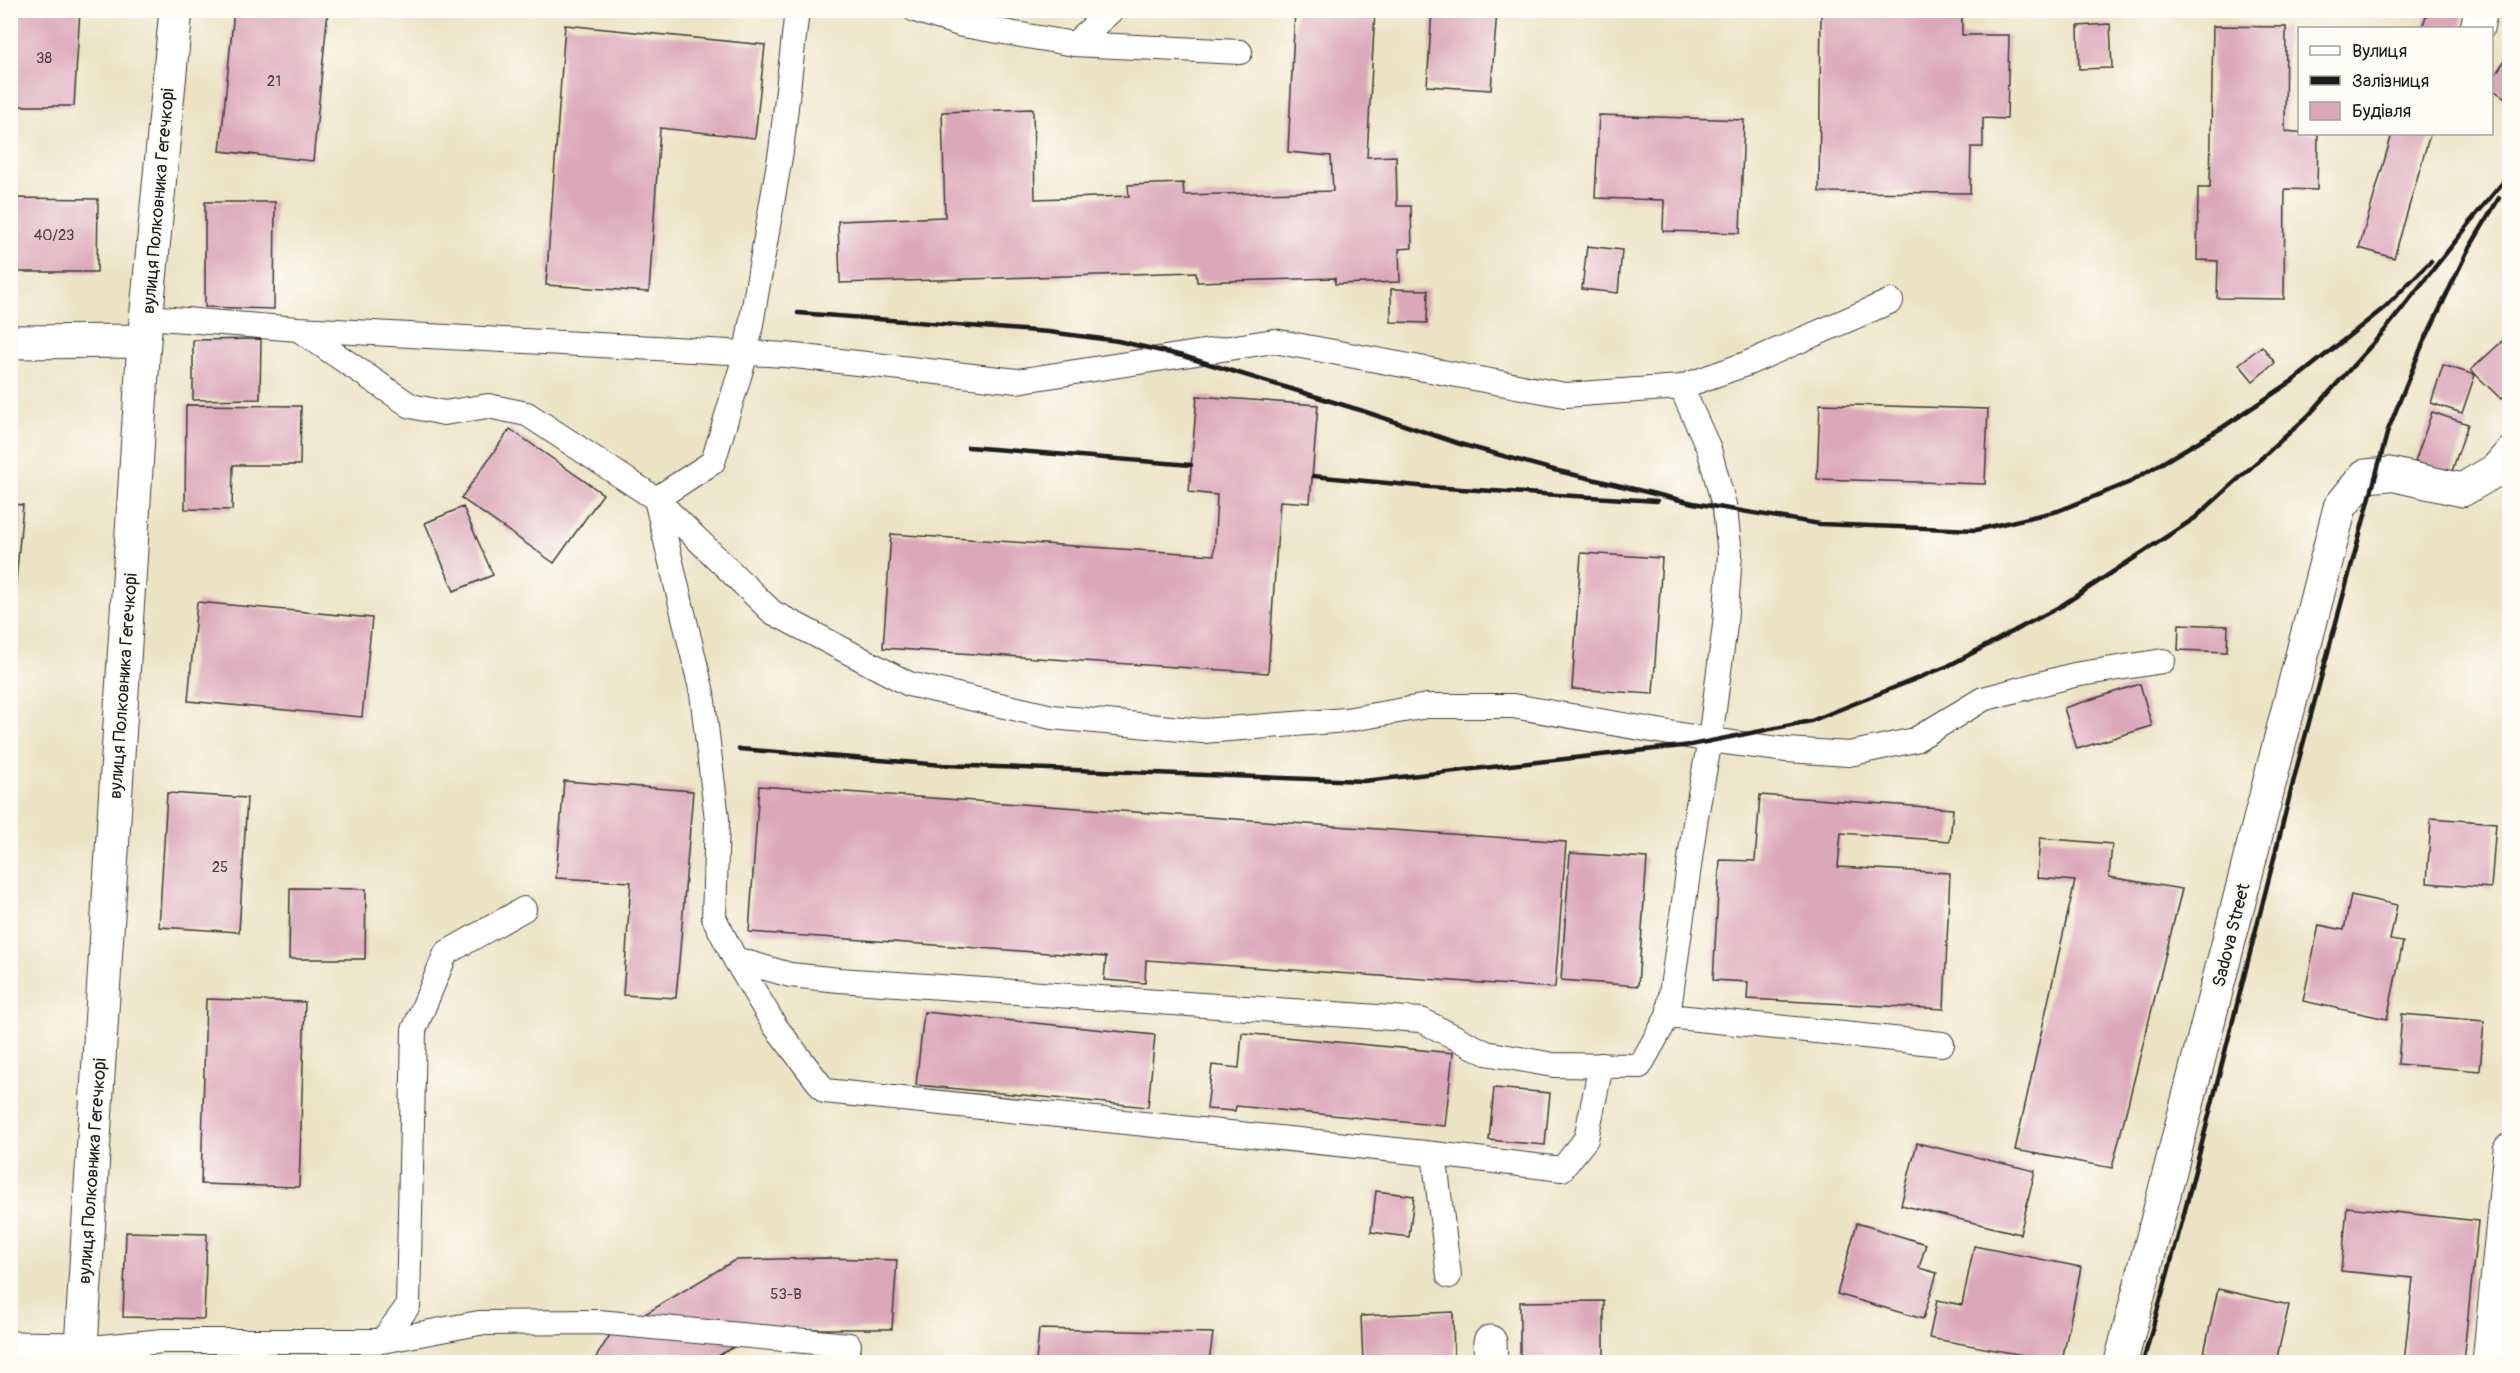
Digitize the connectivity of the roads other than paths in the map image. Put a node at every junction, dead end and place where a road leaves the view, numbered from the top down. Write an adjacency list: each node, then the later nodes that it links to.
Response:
1 (176, 10): 10 (street, вулиця Полковника Гегечкорі)
2 (797, 10): 13 (lane)
3 (915, 10): 7 (lane)
4 (1112, 10): 7 (lane)
5 (2481, 10): 6 (street)
6 (2477, 27)
7 (1074, 44): 8 (lane)
8 (1240, 52)
9 (1891, 301): 14 (lane)
10 (146, 329): 11 (lane); 12 (street); 30 (street, вулиця Полковника Гегечкорі)
11 (298, 329): 13 (lane); 16 (lane)
12 (10, 342)
13 (747, 353): 14 (lane); 16 (lane)
14 (1681, 387): 18 (lane)
15 (2510, 454): 31 (street, Sadova Street)
16 (656, 499): 18 (lane); 20 (lane)
17 (2163, 661): 18 (lane)
18 (1710, 740): 21 (lane)
19 (524, 909): 27 (lane)
20 (735, 959): 23 (lane); 25 (lane)
21 (1668, 1016): 22 (lane); 23 (lane)
22 (1942, 1044)
23 (1601, 1065): 25 (lane)
24 (2510, 1150): 32 (street)
25 (1434, 1154): 26 (lane)
26 (1449, 1276)
27 (382, 1341): 28 (lane); 30 (lane)
28 (849, 1345)
29 (10, 1348): 30 (street)
30 (81, 1356)
31 (2121, 1362)
32 (2489, 1362)

